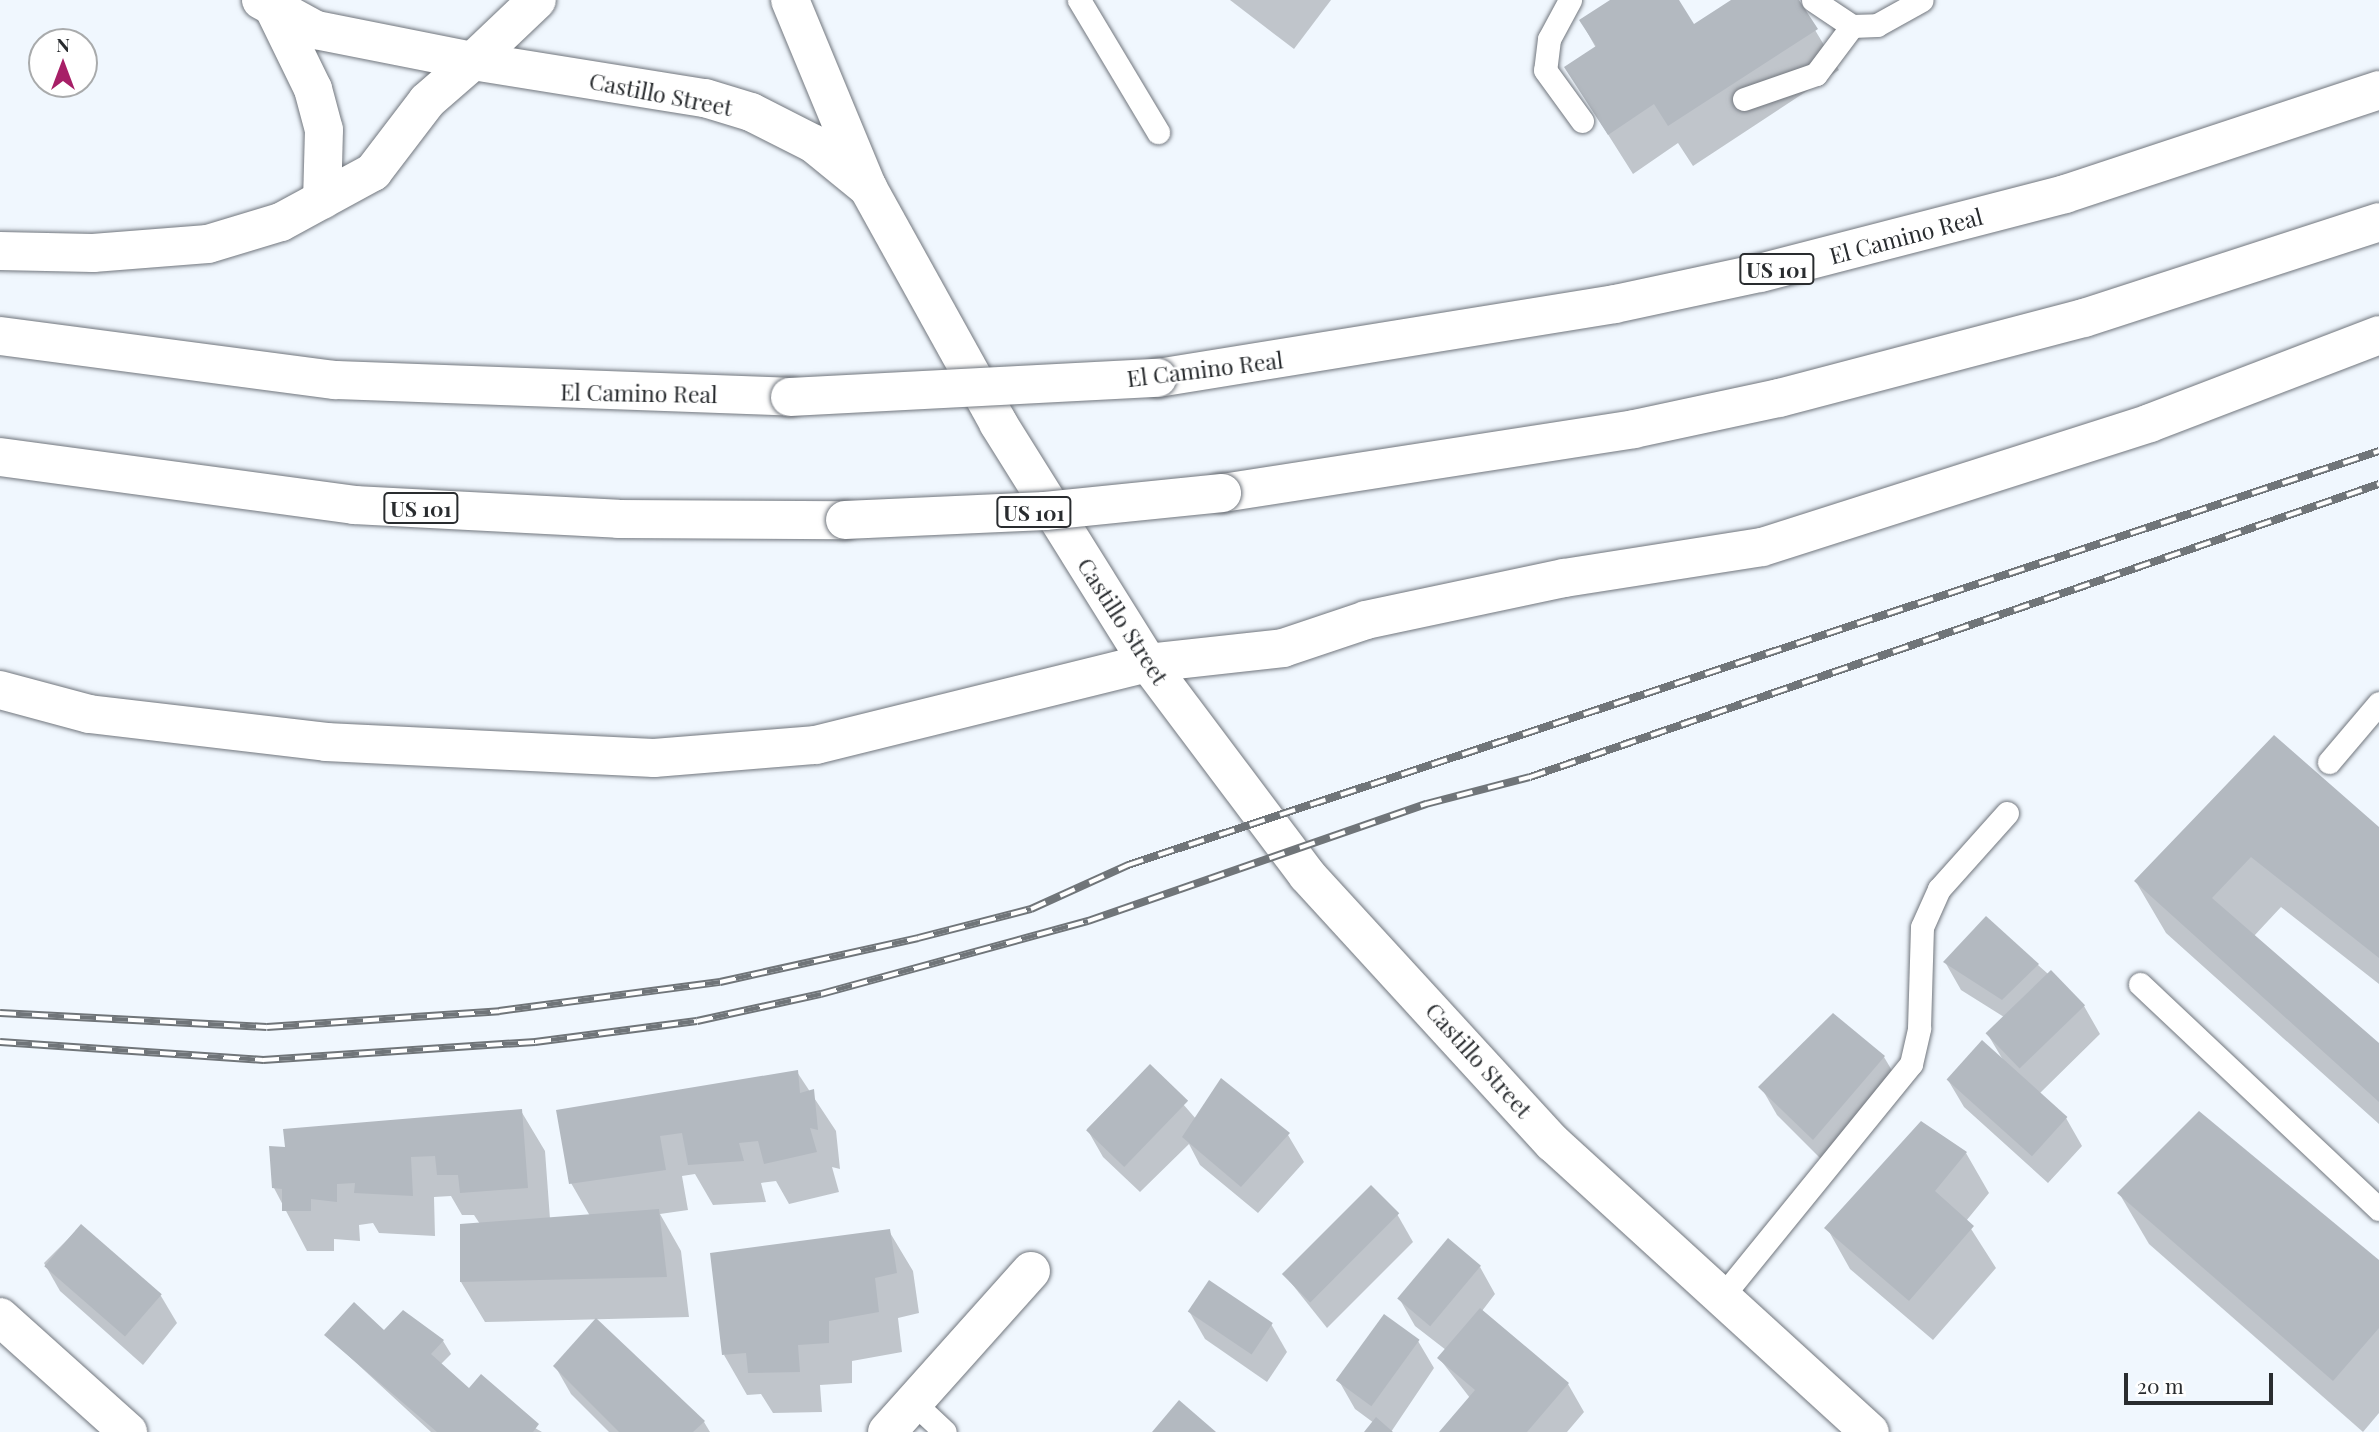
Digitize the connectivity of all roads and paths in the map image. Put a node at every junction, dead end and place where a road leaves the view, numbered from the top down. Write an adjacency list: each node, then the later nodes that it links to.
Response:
1 (537, 0): 9 (main road)
2 (790, 0): 14 (main road)
3 (1079, 0): 13 (lane)
4 (1570, 0): 12 (lane)
5 (1813, 0): 8 (lane)
6 (1922, 0): 8 (lane)
7 (267, 4): 9 (main road, Castillo Street); 15 (main road)
8 (1852, 26): 11 (lane)
9 (473, 61): 14 (main road, Castillo Street); 15 (main road)
10 (2379, 90): 19 (main road, El Camino Real / US 101, bridge)
11 (1744, 99)
12 (1581, 121)
13 (1158, 132)
14 (868, 188): 21 (main road, Castillo Street)
15 (322, 200): 17 (main road)
16 (2379, 222): 20 (main road, US 101, bridge)
17 (0, 251)
18 (2379, 335): 21 (main road)
19 (0, 336)
20 (0, 457)
21 (1147, 663): 22 (main road); 29 (main road, Castillo Street)
22 (0, 690)
23 (2379, 703): 24 (lane)
24 (2329, 762)
25 (2007, 813): 29 (lane)
26 (2140, 984): 27 (lane)
27 (2379, 1209)
28 (1031, 1271): 31 (main road)
29 (1720, 1299): 35 (main road, Castillo Street)
30 (0, 1317): 32 (main road)
31 (914, 1403): 33 (main road); 34 (lane)
32 (128, 1432)
33 (887, 1432)
34 (945, 1432)
35 (1870, 1432)

